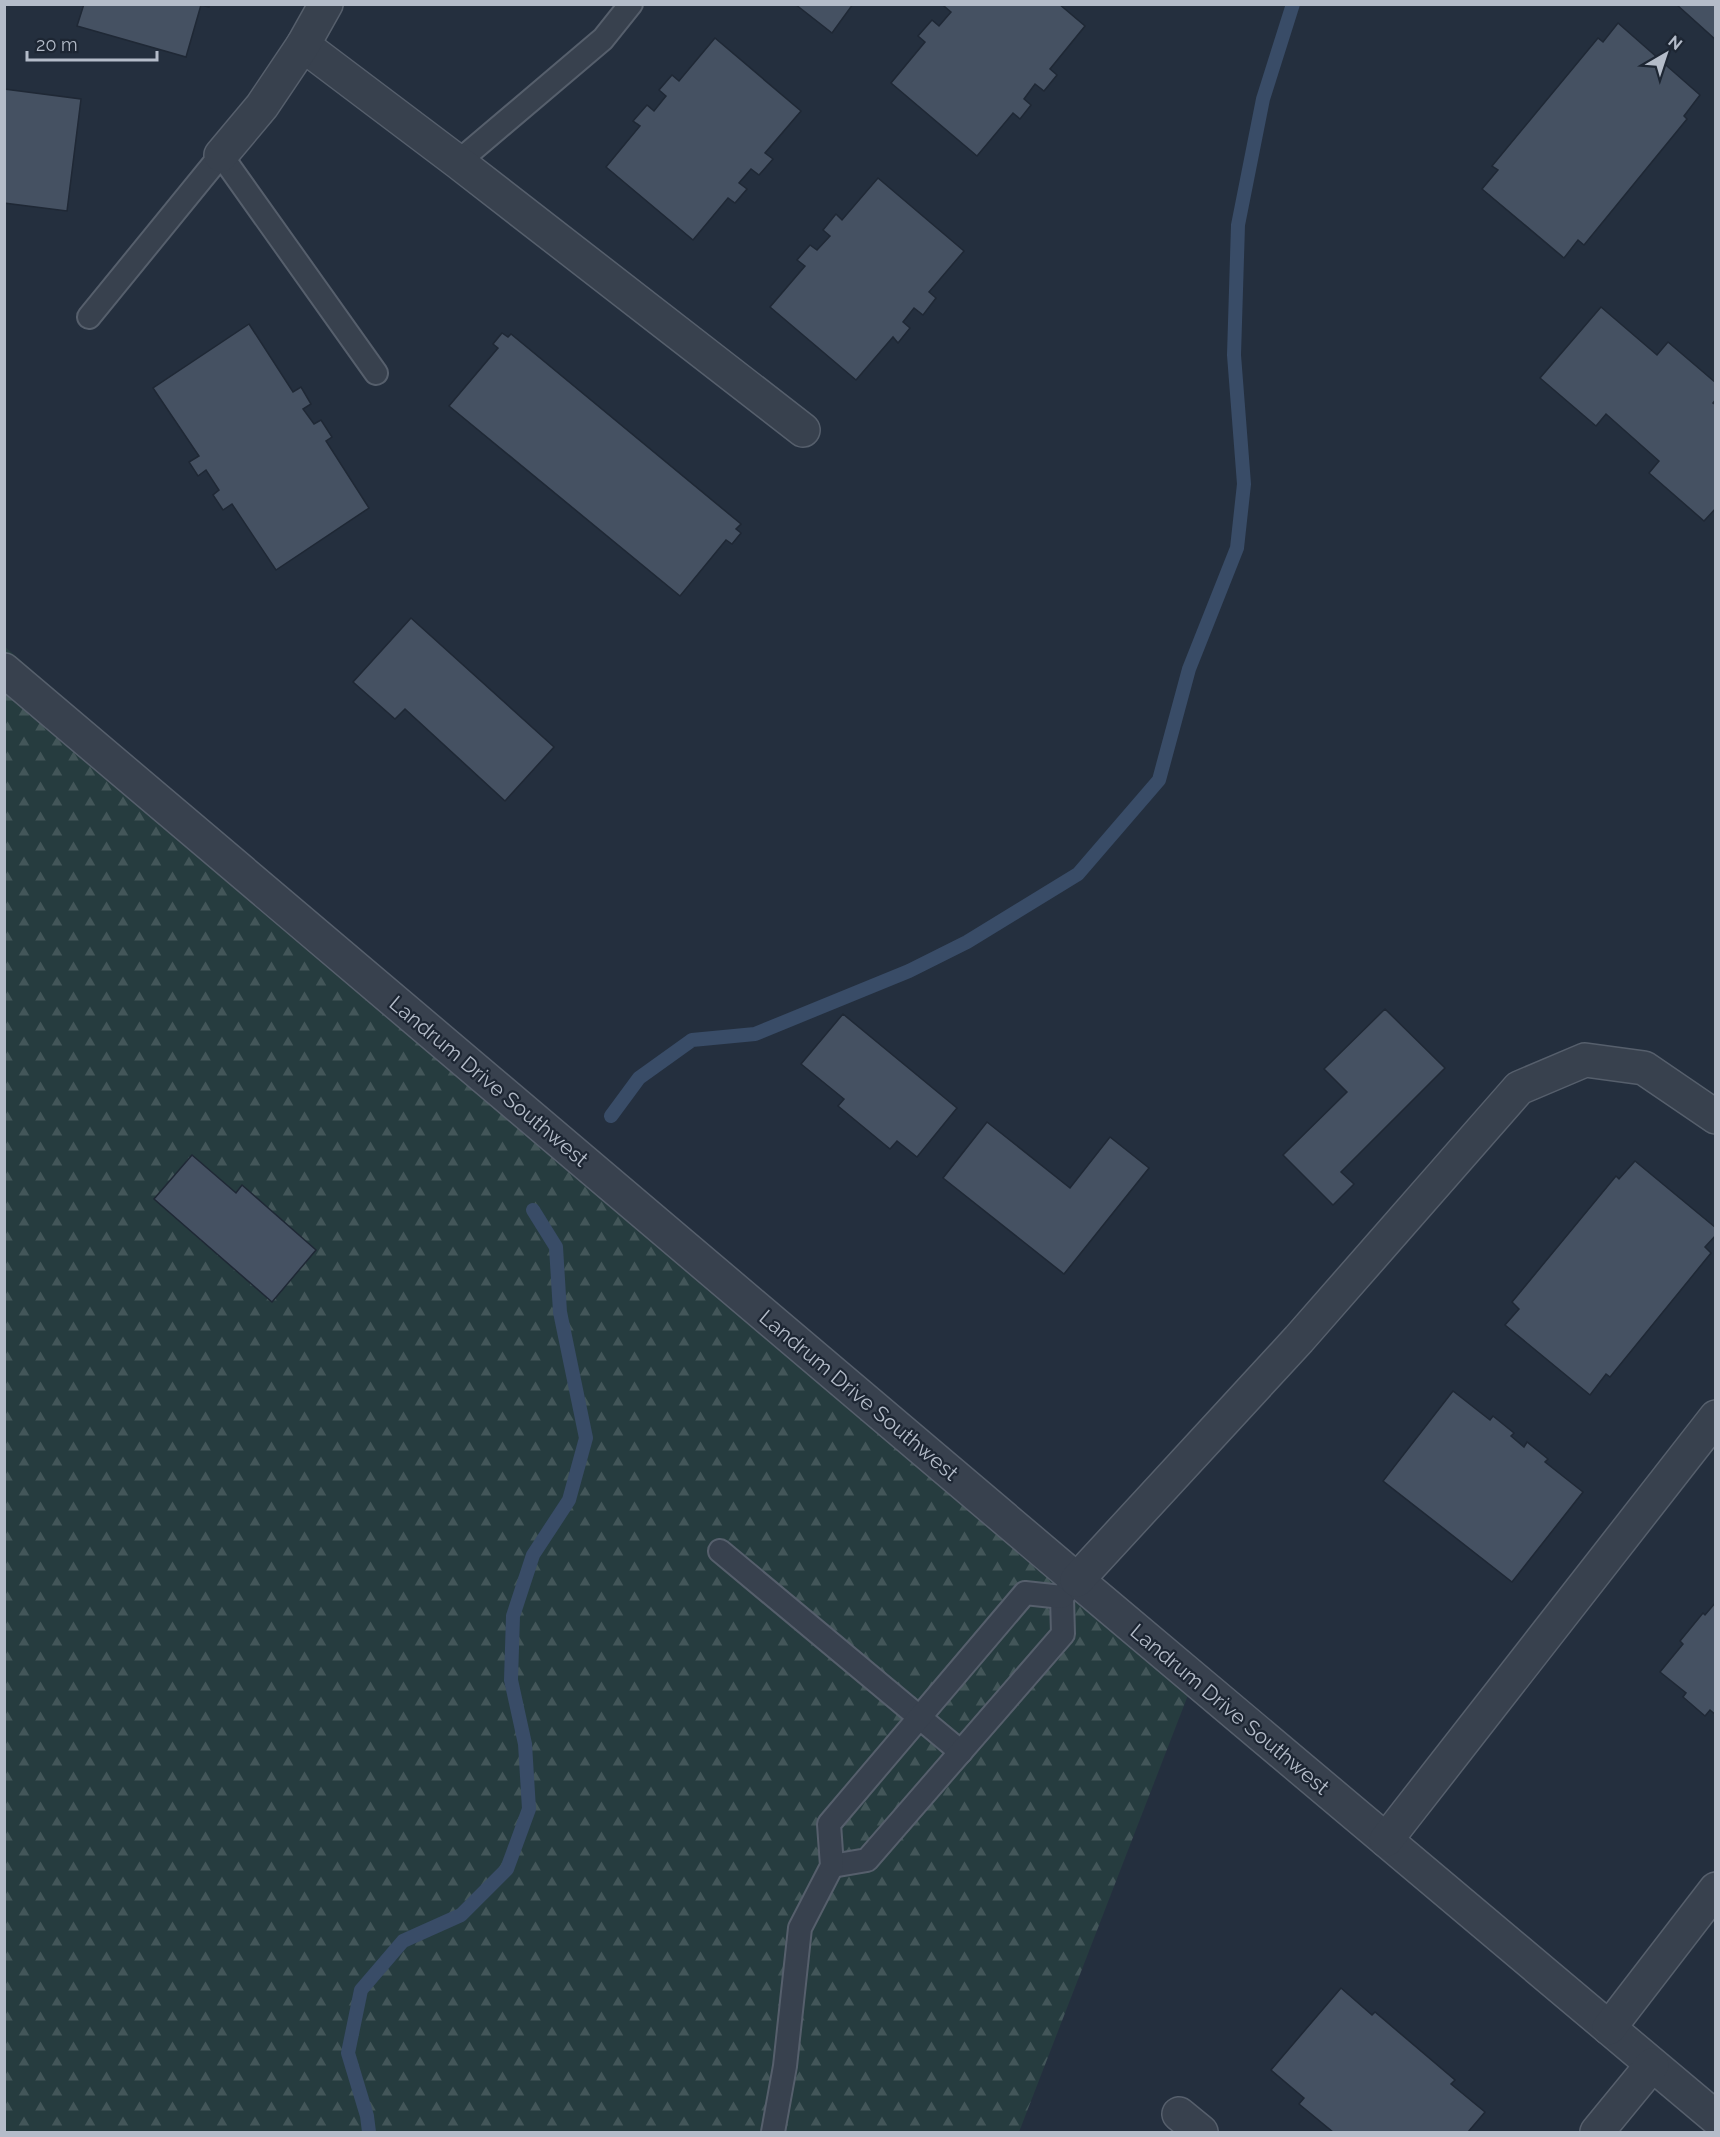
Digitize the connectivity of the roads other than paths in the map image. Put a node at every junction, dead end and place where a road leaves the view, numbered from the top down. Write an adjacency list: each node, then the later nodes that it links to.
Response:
1 (326, 4): 3 (street)
2 (631, 4): 5 (lane)
3 (303, 45): 4 (street); 5 (street)
4 (221, 155): 6 (lane); 7 (lane)
5 (458, 162): 8 (street)
6 (89, 318)
7 (376, 373)
8 (803, 430)
9 (4, 670): 13 (street, Landrum Drive Southwest)
10 (1716, 1117): 13 (street)
11 (1716, 1417): 16 (street)
12 (720, 1551): 14 (lane)
13 (1069, 1589): 14 (lane); 15 (lane); 16 (street, Landrum Drive Southwest)
14 (919, 1717): 15 (lane); 17 (lane)
15 (961, 1752): 17 (lane)
16 (1386, 1840): 19 (street, Landrum Drive Southwest)
17 (832, 1866): 22 (lane)
18 (1716, 1889): 19 (street)
19 (1610, 2028): 20 (street, Landrum Drive Southwest)
20 (1652, 2064): 21 (street, Landrum Drive Southwest); 23 (street)
21 (1716, 2118)
22 (773, 2133)
23 (1597, 2133)

